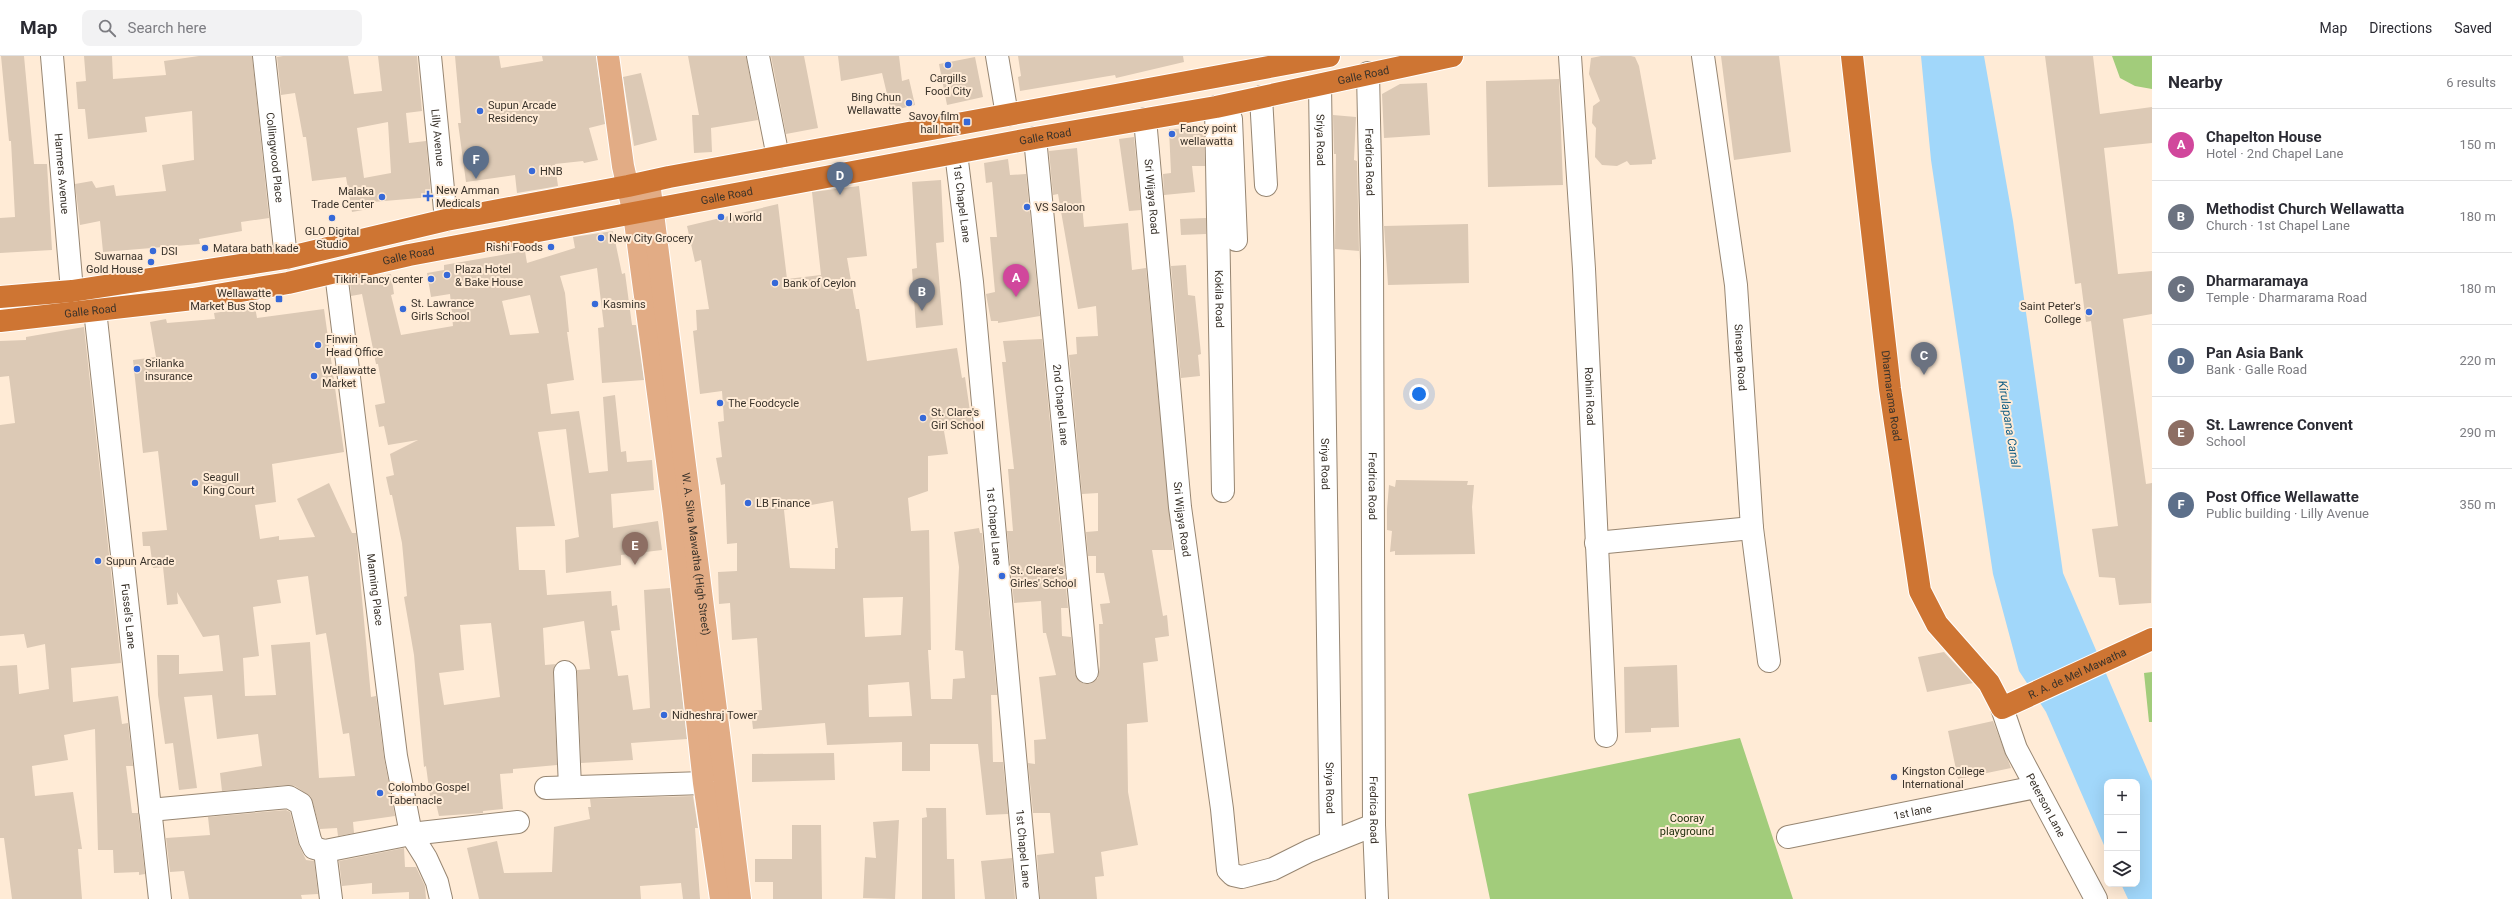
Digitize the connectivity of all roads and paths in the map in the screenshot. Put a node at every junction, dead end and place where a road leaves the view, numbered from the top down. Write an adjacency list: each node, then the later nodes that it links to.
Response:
1 (52, 56): 29 (street, Harmers Avenue)
2 (264, 56): 27 (street, Collingwood Place)
3 (430, 56): 25 (street, Lilly Avenue)
4 (608, 56): 23 (main road)
5 (758, 56): 20 (street)
6 (997, 56): 16 (street)
7 (1329, 56): 16 (highway, Galle Road)
8 (1452, 56): 12 (highway, Galle Road)
9 (1570, 56): 35 (street, Rohini Road)
10 (1703, 56): 34 (street, Sinsapa Road)
11 (1852, 56): 40 (highway, Dharmarama Road)
12 (1368, 73): 13 (highway, Galle Road); 48 (street, Fredrica Road)
13 (1320, 86): 14 (highway, Galle Road); 51 (street, Sriya Road)
14 (1261, 97): 15 (highway, Galle Road); 22 (street)
15 (1223, 105): 17 (highway, Galle Road); 26 (street); 33 (street, Kokila Road)
16 (1007, 115): 20 (highway, Galle Road)
17 (1145, 119): 18 (highway, Galle Road); 51 (street, Sri Wijaya Road)
18 (1035, 138): 19 (highway, Galle Road); 39 (street, 2nd Chapel Lane)
19 (956, 153): 24 (highway, Galle Road); 58 (street, 1st Chapel Lane)
20 (778, 157): 21 (highway, Galle Road)
21 (649, 182): 23 (highway, Galle Road); 24 (main road)
22 (1266, 185)
23 (628, 186): 24 (main road); 25 (highway, Galle Road)
24 (643, 212): 28 (highway, Galle Road); 42 (main road, W. A. Silva Mawatha (High Street)); 57 (main road, W. A. Silva Mawatha (High Street))
25 (446, 220): 27 (highway, Galle Road)
26 (1236, 240)
27 (286, 258): 29 (highway, Galle Road)
28 (336, 273): 31 (highway, Galle Road); 49 (street, Manning Place)
29 (72, 291): 30 (highway, Galle Road)
30 (0, 297)
31 (95, 310): 32 (highway, Galle Road); 46 (street, Fussel's Lane)
32 (0, 321)
33 (1223, 491)
34 (1752, 528): 35 (street); 37 (street, Sinsapa Road)
35 (1596, 543): 41 (street, Rohini Road)
36 (2152, 639): 40 (highway, R. A. de Mel Mawatha)
37 (1769, 661)
38 (565, 672): 43 (street)
39 (1087, 672)
40 (2002, 708): 44 (street, Peterson Lane)
41 (1606, 736)
42 (704, 783): 43 (street); 56 (main road, W. A. Silva Mawatha (High Street))
43 (570, 787): 45 (street)
44 (2036, 787): 50 (street, 1st lane); 60 (street, Peterson Lane)
45 (546, 788)
46 (150, 810): 52 (street); 53 (street, Fussel's Lane)
47 (518, 822): 49 (street)
48 (1374, 825): 51 (street, Sri Wijaya Road); 59 (street, Fredrica Road)
49 (411, 834): 52 (street); 55 (street, Manning Place)
50 (1788, 837)
51 (1331, 842)
52 (325, 851): 54 (street)
53 (160, 899)
54 (331, 899)
55 (441, 899)
56 (721, 899)
57 (740, 899)
58 (1028, 899)
59 (1377, 899)
60 (2096, 899)

